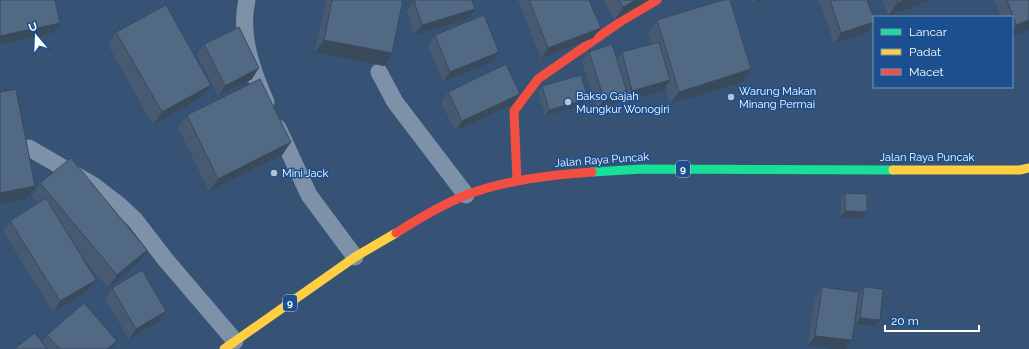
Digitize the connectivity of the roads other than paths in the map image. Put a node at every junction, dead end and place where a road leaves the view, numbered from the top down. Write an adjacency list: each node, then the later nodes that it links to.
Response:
1 (247, 0): 8 (lane)
2 (657, 0): 6 (main road)
3 (379, 72): 7 (lane)
4 (29, 148): 9 (lane)
5 (1029, 168): 6 (main road, Jalan Raya Puncak / 9)
6 (517, 180): 7 (main road, Jalan Raya Puncak / 9)
7 (466, 195): 8 (main road, Jalan Raya Puncak / 9)
8 (355, 257): 9 (main road, Jalan Raya Puncak / 9)
9 (230, 345)

